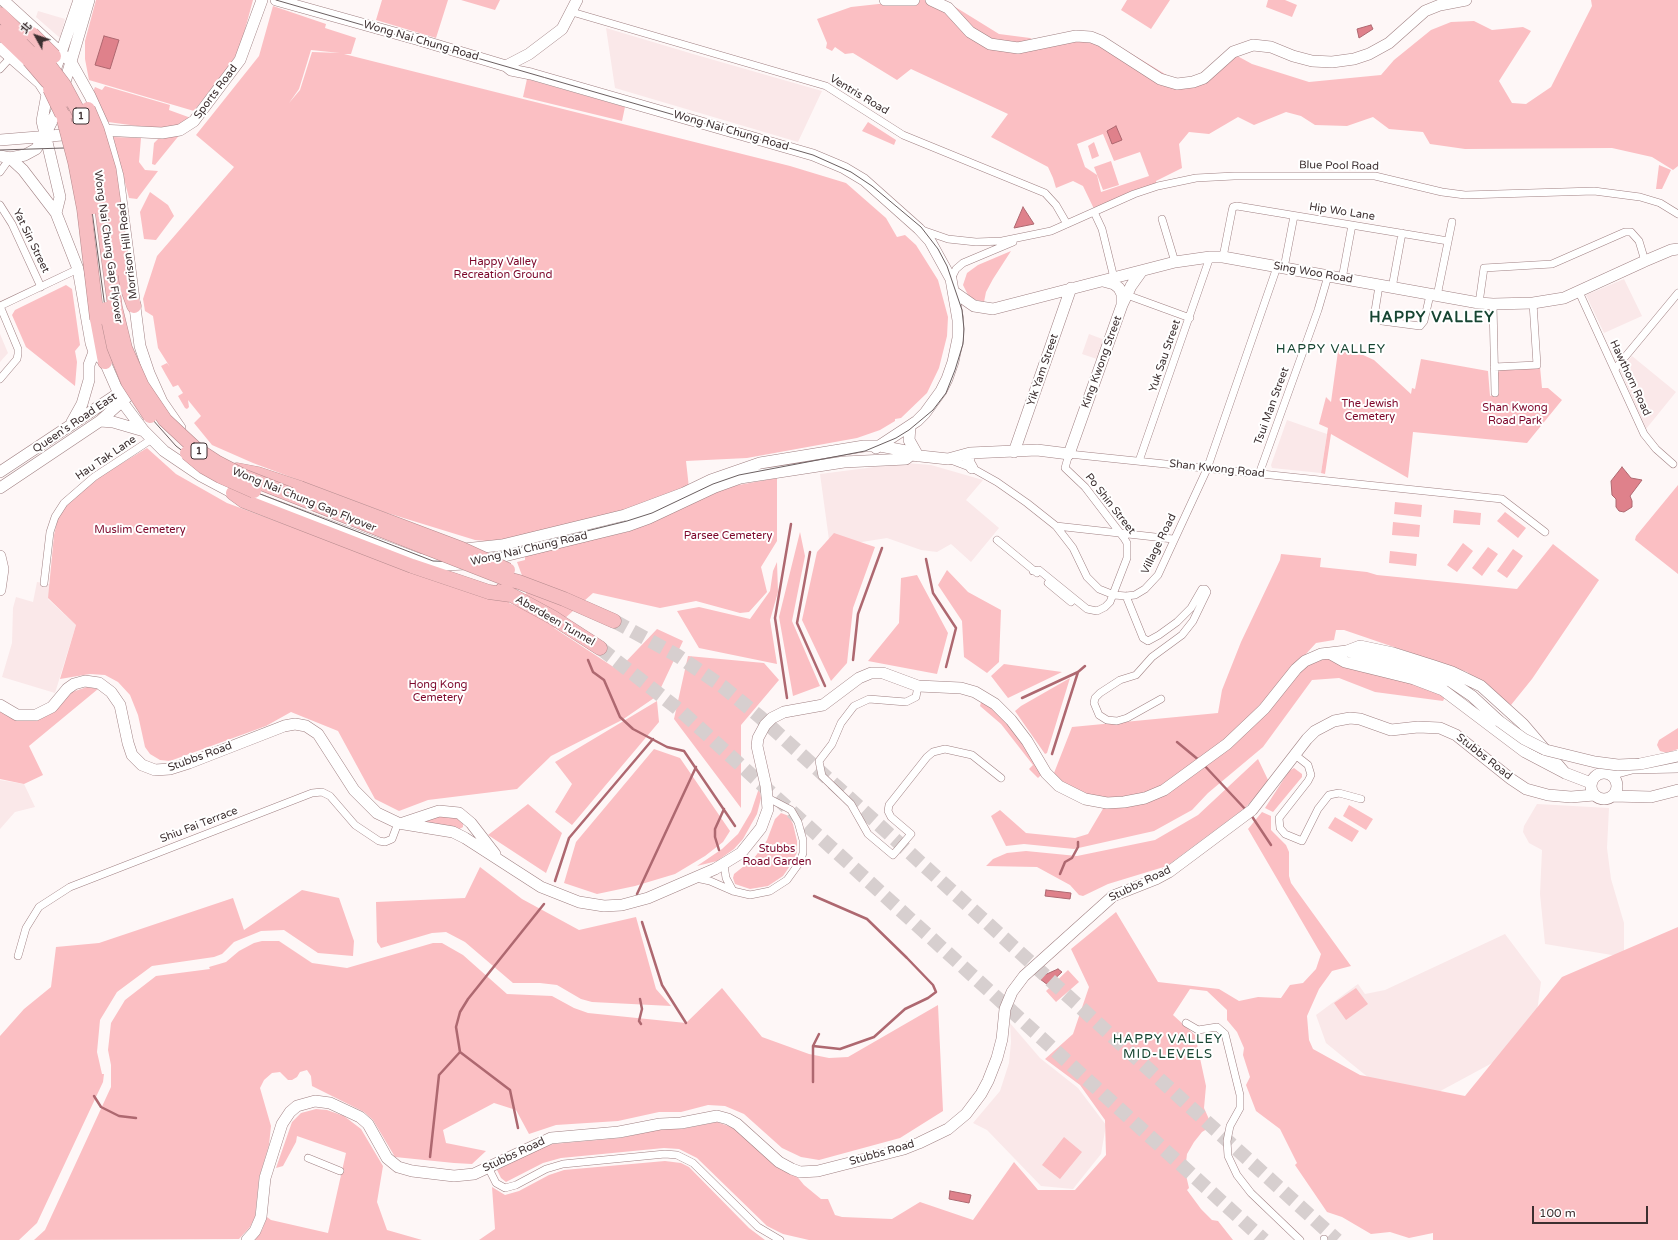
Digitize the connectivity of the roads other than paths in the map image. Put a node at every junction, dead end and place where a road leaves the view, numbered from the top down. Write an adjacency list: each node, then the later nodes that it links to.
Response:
1 (80, 0): 16 (main road)
2 (89, 0): 16 (main road)
3 (262, 0): 25 (main road, Sports Road)
4 (276, 0): 18 (main road, Wong Nai Chung Road)
5 (577, 0): 11 (main road)
6 (885, 0): 7 (main road)
7 (914, 0)
8 (931, 0): 9 (main road)
9 (1466, 0)
10 (5, 6): 13 (main road, Morrison Hill Road); 57 (highway, bridge); 114 (highway, Wong Nai Chung Gap Flyover / 1, bridge)
11 (572, 12): 15 (main road); 40 (street, Ventris Road)
12 (0, 32): 22 (highway, 1, bridge)
13 (44, 38): 16 (main road, Morrison Hill Road); 17 (main road)
14 (0, 48): 17 (main road)
15 (524, 57): 18 (main road); 20 (main road)
16 (66, 58): 21 (main road, Morrison Hill Road); 22 (main road); 28 (main road)
17 (14, 61): 19 (street); 22 (main road)
18 (506, 66): 20 (main road, Wong Nai Chung Road)
19 (0, 69)
20 (532, 74): 42 (main road, Wong Nai Chung Road)
21 (80, 78): 25 (main road, Morrison Hill Road); 26 (main road)
22 (47, 88): 23 (highway, bridge); 24 (highway, Wong Nai Chung Gap Flyover / 1, bridge); 28 (main road)
23 (62, 114): 24 (highway, 1); 78 (highway, bridge)
24 (74, 122): 117 (highway, Wong Nai Chung Gap Flyover / 1, bridge)
25 (110, 129): 26 (main road); 75 (main road, Morrison Hill Road)
26 (90, 131): 27 (main road); 31 (main road)
27 (67, 136): 28 (main road); 31 (main road)
28 (44, 137): 29 (main road); 30 (main road); 35 (main road)
29 (0, 140)
30 (5, 157): 32 (street); 35 (main road)
31 (96, 162): 69 (main road)
32 (0, 172)
33 (0, 205): 61 (street, Yat Sin Street)
34 (1094, 212): 36 (street, Blue Pool Road); 40 (street, Blue Pool Road); 55 (street)
35 (56, 213): 52 (main road)
36 (1678, 214)
37 (1294, 216): 41 (street, Hip Wo Lane); 48 (street, Hip Wo Lane); 51 (street, Village Road)
38 (1162, 219): 50 (street)
39 (1452, 222): 45 (street)
40 (1067, 224): 44 (street, Blue Pool Road)
41 (1352, 225): 43 (street, Hip Wo Lane); 56 (street)
42 (919, 229): 44 (street, Blue Pool Road); 58 (main road, Wong Nai Chung Road)
43 (1402, 233): 45 (street, Hip Wo Lane); 63 (street)
44 (1028, 236): 58 (street, Blue Pool Road)
45 (1448, 241): 68 (street)
46 (1676, 248): 49 (main road, Sing Woo Road)
47 (1210, 257): 48 (main road, Sing Woo Road); 50 (main road, Sing Woo Road); 76 (street, Yuk Sau Street)
48 (1223, 257): 51 (main road, Sing Woo Road)
49 (1645, 261): 65 (main road, Sing Woo Road); 70 (street)
50 (1175, 262): 53 (main road, Sing Woo Road)
51 (1280, 267): 54 (main road, Sing Woo Road); 101 (street, Village Road)
52 (78, 269): 61 (street); 77 (main road)
53 (1140, 272): 55 (main road, Sing Woo Road); 67 (main road, King Kwong Street)
54 (1328, 276): 56 (main road, Sing Woo Road); 104 (street, Tsui Man Street)
55 (1114, 278): 59 (main road, Sing Woo Road)
56 (1342, 278): 60 (main road, Sing Woo Road)
57 (124, 279): 69 (highway); 75 (highway)
58 (951, 279): 64 (main road, Wong Nai Chung Road)
59 (1102, 281): 62 (main road, Sing Woo Road); 73 (main road)
60 (1380, 286): 63 (main road, Sing Woo Road); 68 (street)
61 (41, 287): 74 (street)
62 (1071, 288): 64 (main road, Sing Woo Road); 92 (main road, Yik Yam Street)
63 (1392, 288): 68 (main road, Sing Woo Road)
64 (954, 292): 87 (main road, Wong Nai Chung Road)
65 (1579, 292): 71 (main road, Sing Woo Road); 80 (street, Hawthorn Road)
66 (1678, 293): 80 (street)
67 (1127, 294): 73 (main road, King Kwong Street); 76 (street)
68 (1434, 296): 70 (main road, Sing Woo Road)
69 (115, 301): 83 (main road)
70 (1479, 303): 72 (main road, Sing Woo Road)
71 (1533, 303): 72 (main road, Sing Woo Road); 79 (street)
72 (1492, 304): 79 (street)
73 (1122, 305): 94 (main road, King Kwong Street)
74 (0, 306): 82 (street)
75 (134, 306): 81 (main road, Morrison Hill Road)
76 (1190, 318): 98 (street, Yuk Sau Street)
77 (94, 352): 78 (main road); 88 (main road)
78 (105, 362): 85 (main road)
79 (1494, 366): 84 (street)
80 (1615, 369): 99 (street, Hawthorn Road)
81 (149, 373): 83 (main road, Queen's Road East); 102 (main road, Wong Nai Chung Road)
82 (0, 379)
83 (139, 380): 85 (main road, Queen's Road East)
84 (1495, 393)
85 (121, 398): 86 (main road, Queen's Road East); 88 (main road, Queen's Road East); 89 (main road, Wong Nai Chung Road)
86 (100, 421): 89 (main road); 105 (main road, Queen's Road East)
87 (910, 426): 91 (main road, Wong Nai Chung Road); 95 (main road)
88 (68, 428): 103 (main road, Queen's Road East)
89 (144, 431): 90 (main road, Wong Nai Chung Road)
90 (152, 439): 106 (main road, Wong Nai Chung Road); 116 (street, Hau Tak Lane)
91 (880, 446): 95 (main road, Shan Kwong Road); 97 (main road, Wong Nai Chung Road); 102 (main road, Wong Nai Chung Road)
92 (1014, 452): 93 (main road, Shan Kwong Road); 94 (main road, Shan Kwong Road)
93 (970, 453): 96 (main road, Shan Kwong Road); 100 (main road)
94 (1069, 454): 98 (street, Shan Kwong Road); 108 (street, Po Shin Street)
95 (915, 455): 96 (main road, Shan Kwong Road); 97 (main road, Wong Nai Chung Road)
96 (948, 459): 100 (street, Village Road)
97 (859, 460): 106 (main road, Wong Nai Chung Road)
98 (1139, 461): 101 (street, Shan Kwong Road)
99 (1674, 464)
100 (972, 468): 107 (street, Village Road)
101 (1207, 469): 104 (street, Shan Kwong Road); 110 (street, Village Road)
102 (238, 470): 114 (highway, bridge)
103 (0, 472)
104 (1259, 474): 109 (street, Shan Kwong Road)
105 (0, 488)
106 (233, 493): 117 (highway)
107 (1056, 526): 108 (street); 118 (street, Village Road)
108 (1120, 532): 110 (street); 118 (street, Po Shin Street)
109 (1545, 532)
110 (1174, 539): 119 (street, Village Road)
111 (997, 540): 113 (street)
112 (0, 556): 115 (main road)
113 (1034, 571): 118 (street); 120 (street)
114 (519, 582): 121 (highway, Aberdeen Tunnel / 1)
115 (0, 583)
116 (44, 583)
117 (510, 595): 122 (highway, Aberdeen Tunnel / 1)
118 (1114, 595): 119 (street, Village Road)
119 (1126, 596): 125 (street)
120 (1071, 602)
121 (614, 621)
122 (600, 648)
123 (1338, 652): 124 (main road, Stubbs Road); 128 (main road, bridge); 130 (main road, Stubbs Road); 130 (main road, Stubbs Road)
124 (918, 686): 131 (street); 136 (main road, Stubbs Road)
125 (1161, 699)
126 (0, 705): 139 (main road, Stubbs Road)
127 (1294, 754): 134 (main road, Stubbs Road); 137 (street); 148 (main road, Stubbs Road)
128 (1678, 756)
129 (1678, 767): 133 (main road)
130 (1565, 773): 132 (main road, Stubbs Road)
131 (1001, 778)
132 (1577, 778): 133 (main road); 134 (main road, Stubbs Road)
133 (1611, 782): 134 (main road); 134 (main road); 135 (main road)
134 (1592, 789)
135 (1678, 790)
136 (768, 798): 142 (main road, Stubbs Road); 144 (street)
137 (1361, 798)
138 (464, 816): 139 (main road); 140 (main road); 141 (main road, Stubbs Road)
139 (398, 824): 140 (main road, Stubbs Road); 145 (street, Shiu Fai Terrace)
140 (458, 834): 141 (main road, Stubbs Road)
141 (501, 861): 143 (main road, Stubbs Road)
142 (724, 865): 143 (main road, Stubbs Road); 144 (street)
143 (696, 878): 144 (street)
144 (733, 891)
145 (18, 956)
146 (1186, 1022): 152 (street)
147 (308, 1158): 149 (street)
148 (488, 1167): 150 (main road, Stubbs Road); 151 (street)
149 (340, 1171)
150 (247, 1240)
151 (780, 1240)
152 (1300, 1240)

